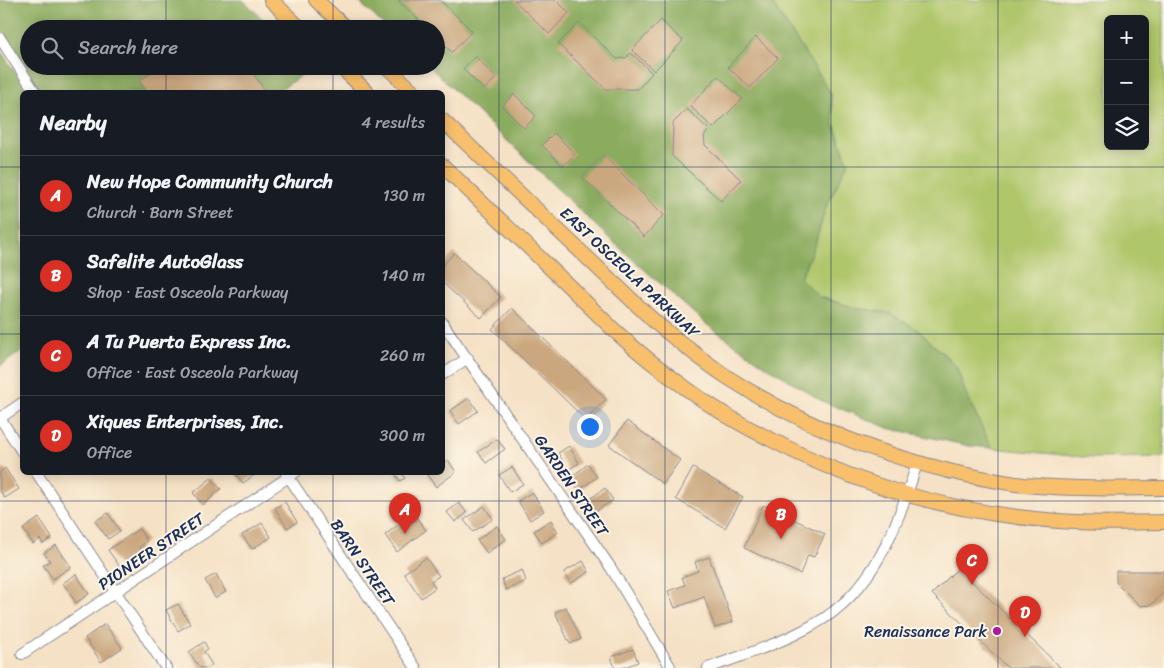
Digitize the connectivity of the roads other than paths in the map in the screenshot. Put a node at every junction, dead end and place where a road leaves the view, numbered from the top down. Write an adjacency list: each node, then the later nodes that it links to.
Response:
1 (271, 0): 3 (main road)
2 (316, 0): 4 (main road)
3 (292, 20)
4 (337, 20)
5 (0, 38): 6 (street)
6 (20, 69)
7 (24, 75): 10 (street)
8 (349, 75): 11 (main road)
9 (396, 75): 12 (main road)
10 (34, 90)
11 (365, 90)
12 (412, 90)
13 (445, 123): 21 (main road, EAST OSCEOLA PARKWAY)
14 (445, 168): 26 (main road)
15 (445, 326): 16 (street, GARDEN STREET)
16 (468, 358): 17 (street); 32 (street, GARDEN STREET)
17 (445, 373)
18 (20, 404): 19 (street)
19 (0, 418): 20 (street)
20 (20, 449)
21 (917, 463): 25 (main road, EAST OSCEOLA PARKWAY); 26 (street)
22 (38, 475): 28 (street)
23 (289, 475): 28 (street, PIONEER STREET)
24 (291, 475): 31 (street, BARN STREET)
25 (1164, 488)
26 (907, 495): 27 (main road); 33 (street)
27 (1164, 522)
28 (115, 592): 29 (street, PIONEER STREET); 30 (street)
29 (22, 654)
30 (166, 668)
31 (416, 668)
32 (671, 668)
33 (708, 668)

